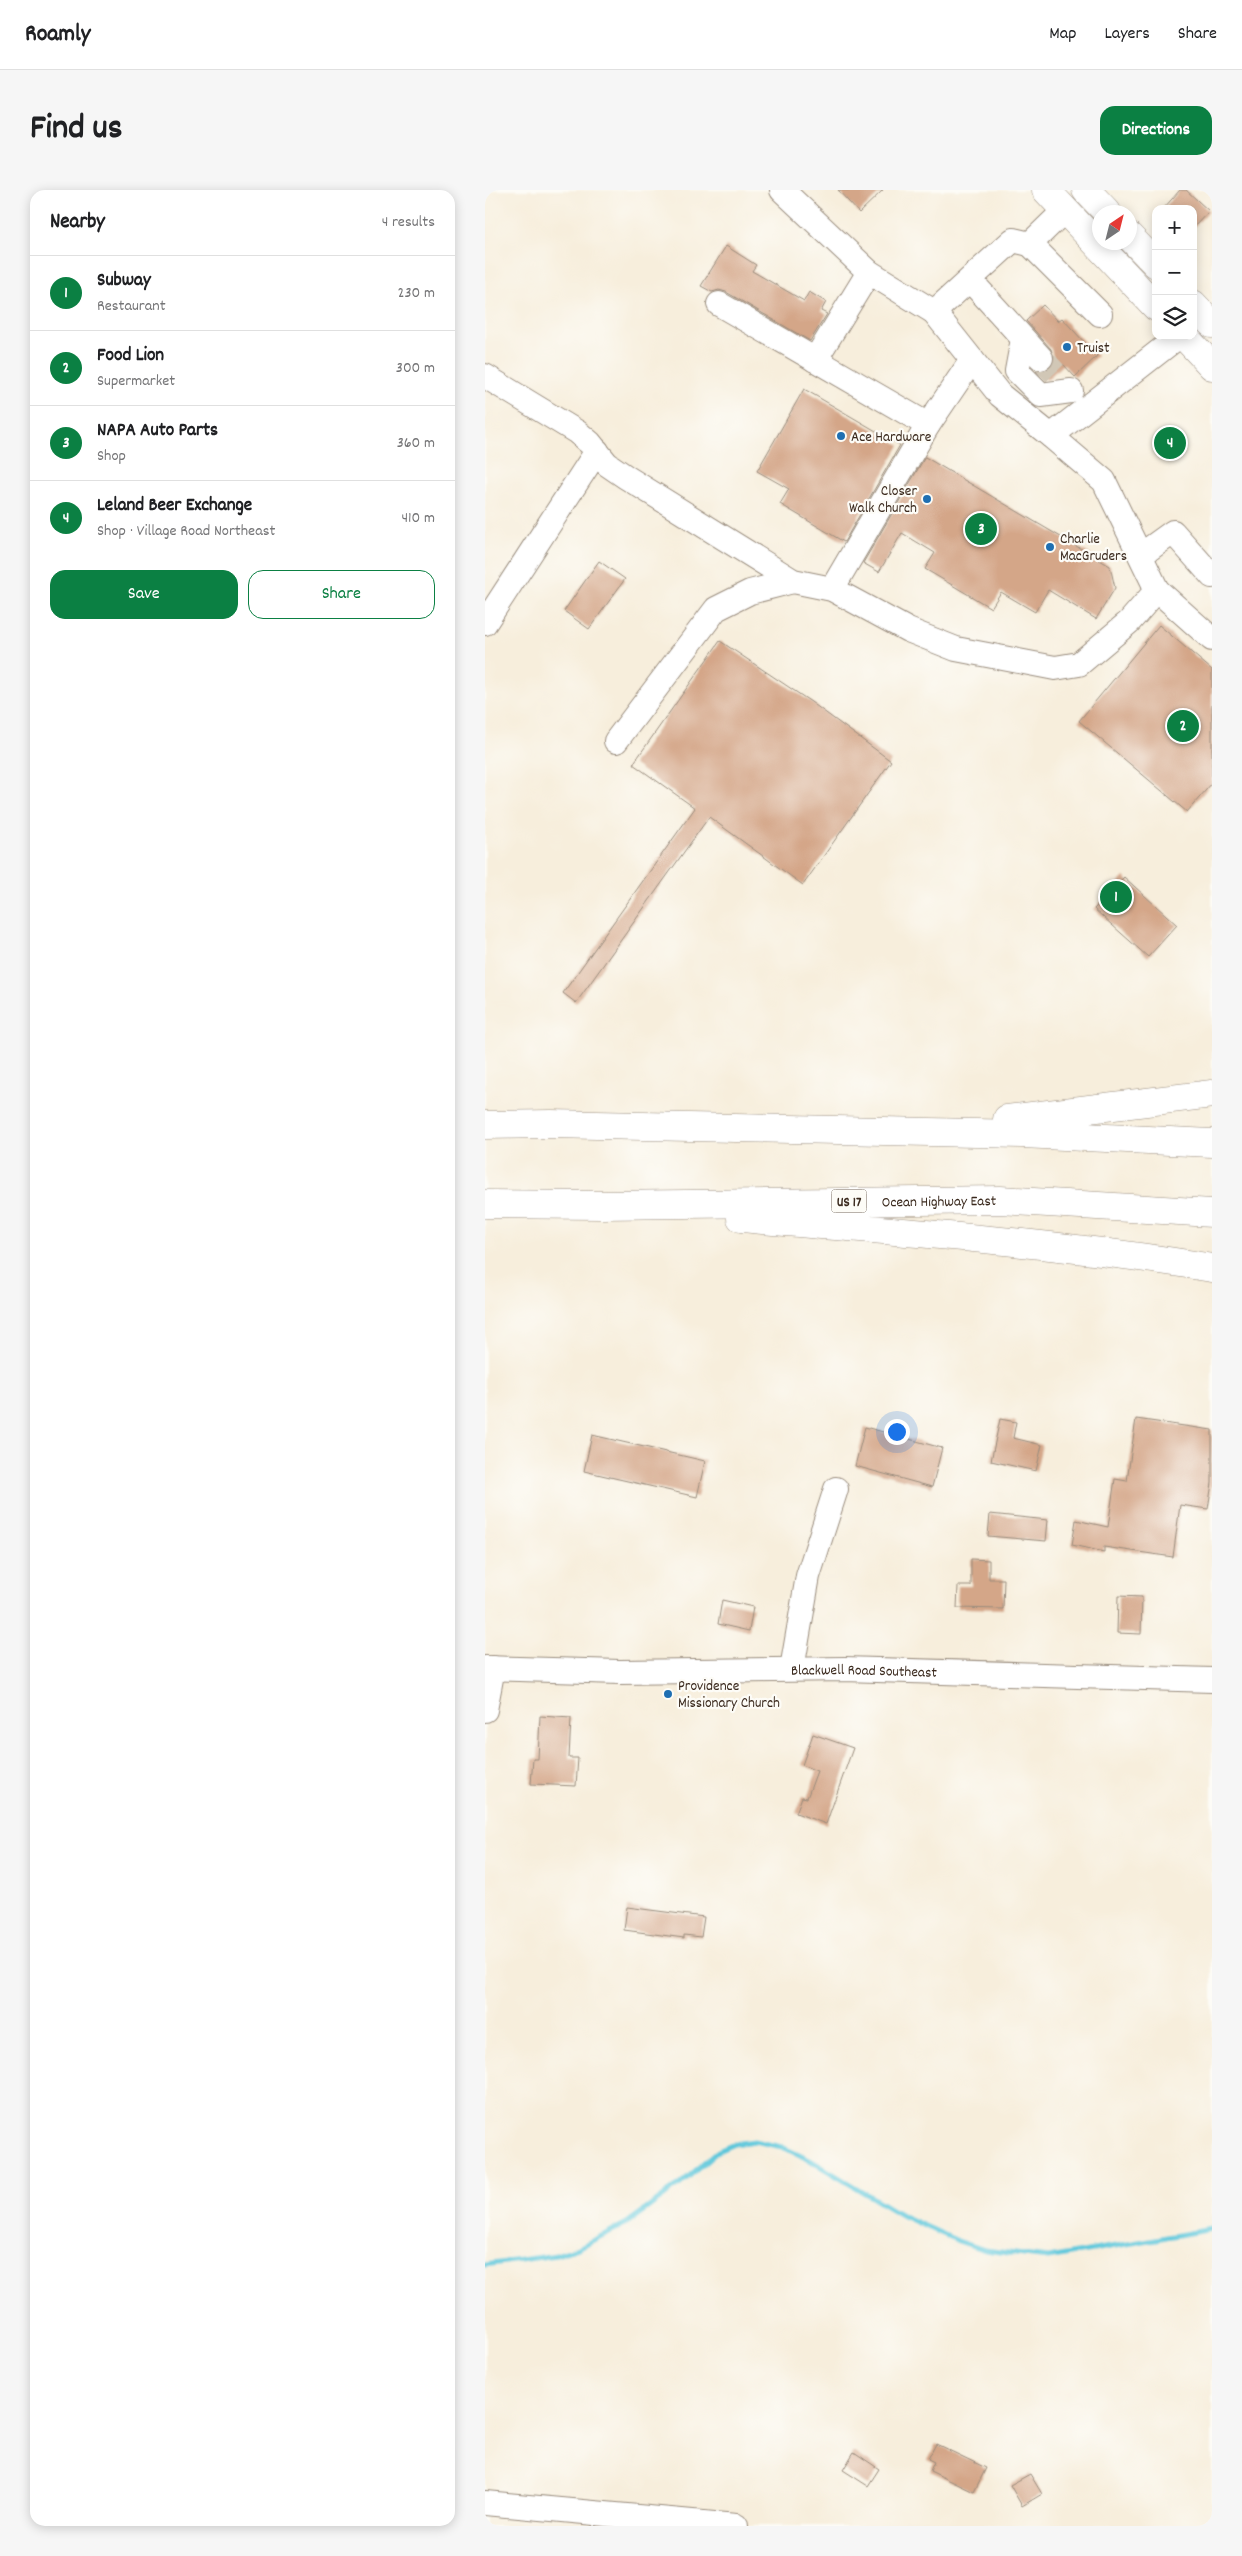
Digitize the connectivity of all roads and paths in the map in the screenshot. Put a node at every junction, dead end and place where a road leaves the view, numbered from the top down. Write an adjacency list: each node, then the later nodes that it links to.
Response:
1 (782, 190): 9 (street)
2 (1046, 190): 5 (main road)
3 (1086, 190): 4 (main road)
4 (1100, 205)
5 (1065, 210): 6 (street); 11 (main road)
6 (1030, 244): 10 (street); 14 (street)
7 (1137, 244): 8 (main road)
8 (1152, 260)
9 (869, 272): 13 (street); 18 (street)
10 (970, 280): 13 (street); 15 (street)
11 (1152, 303)
12 (719, 304): 18 (street)
13 (934, 312): 19 (street)
14 (1100, 314)
15 (1023, 338): 22 (street); 22 (street)
16 (1174, 340): 23 (street)
17 (1188, 340): 20 (main road)
18 (815, 360): 24 (street)
19 (972, 360): 24 (street); 25 (street)
20 (1212, 366)
21 (485, 376): 26 (street)
22 (1071, 391): 23 (street)
23 (1087, 408): 25 (street)
24 (928, 425): 30 (street)
25 (1051, 436): 27 (street)
26 (597, 451): 29 (street); 32 (street)
27 (1141, 555): 28 (street); 31 (street)
28 (1212, 576)
29 (793, 581): 30 (street); 34 (street)
30 (832, 589): 31 (street)
31 (1157, 590): 33 (street)
32 (485, 623)
33 (1212, 639)
34 (616, 741)
35 (1212, 1094): 37 (main road)
36 (485, 1125): 37 (main road)
37 (786, 1128): 38 (main road)
38 (1212, 1143)
39 (485, 1204): 40 (main road, Ocean Highway East / US 17)
40 (602, 1205): 41 (main road, Ocean Highway East / US 17); 42 (main road)
41 (1212, 1213)
42 (1212, 1268)
43 (836, 1489): 45 (street)
44 (489, 1668): 45 (street, Blackwell Road Southeast); 47 (street)
45 (792, 1669): 46 (street, Blackwell Road Southeast)
46 (1212, 1680)
47 (485, 1710)
48 (485, 2503): 49 (street)
49 (736, 2526)

